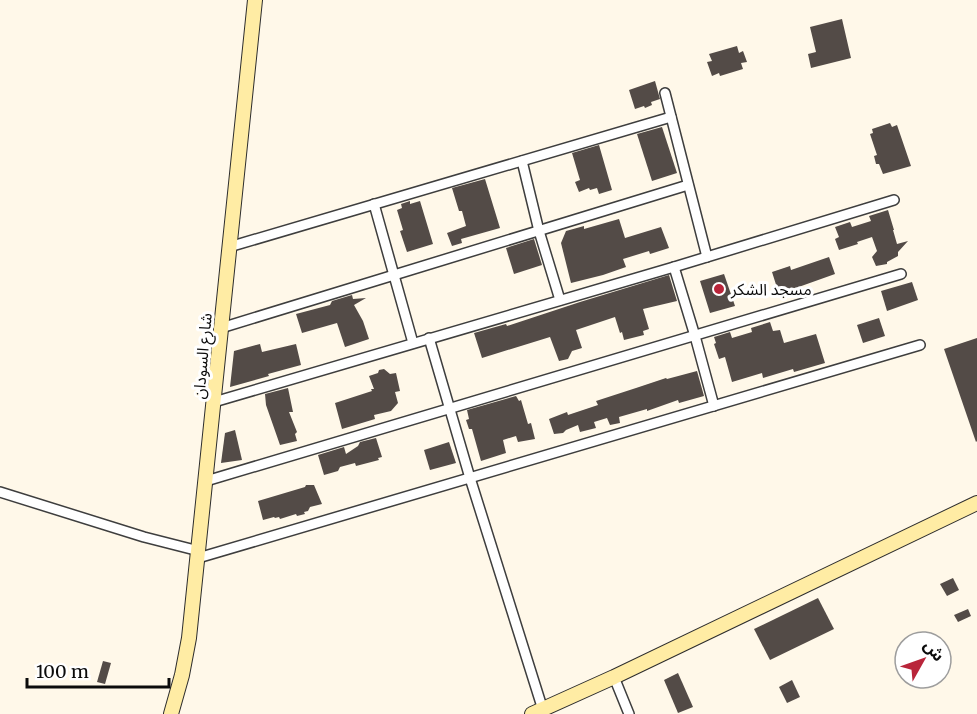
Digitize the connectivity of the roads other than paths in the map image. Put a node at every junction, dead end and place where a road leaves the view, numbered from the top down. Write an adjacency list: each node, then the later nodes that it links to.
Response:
1 (255, 0): 9 (main road, شارع السودان)
2 (665, 93): 3 (street)
3 (671, 117): 4 (street); 5 (street)
4 (522, 161): 7 (street); 8 (street)
5 (688, 185): 8 (street); 10 (street)
6 (894, 200): 10 (street)
7 (375, 204): 9 (street); 13 (street)
8 (539, 231): 13 (street); 14 (street)
9 (229, 247): 15 (main road, شارع السودان)
10 (707, 257): 11 (street)
11 (674, 267): 14 (street); 16 (street)
12 (901, 274): 16 (street)
13 (394, 275): 15 (street); 18 (street)
14 (560, 300): 17 (street)
15 (221, 328): 20 (main road, شارع السودان)
16 (695, 336): 21 (street); 22 (street)
17 (429, 338): 18 (street); 22 (street)
18 (413, 343): 20 (street)
19 (920, 345): 21 (street)
20 (214, 402): 24 (main road, شارع السودان)
21 (714, 406): 23 (street)
22 (450, 409): 23 (street); 24 (street)
23 (470, 478): 27 (street); 29 (street)
24 (206, 481): 27 (main road, شارع السودان)
25 (0, 492): 27 (street)
26 (977, 503): 28 (main road)
27 (198, 555): 30 (main road, شارع السودان)
28 (614, 677): 29 (main road); 31 (street)
29 (537, 712)
30 (171, 714)
31 (629, 714)

